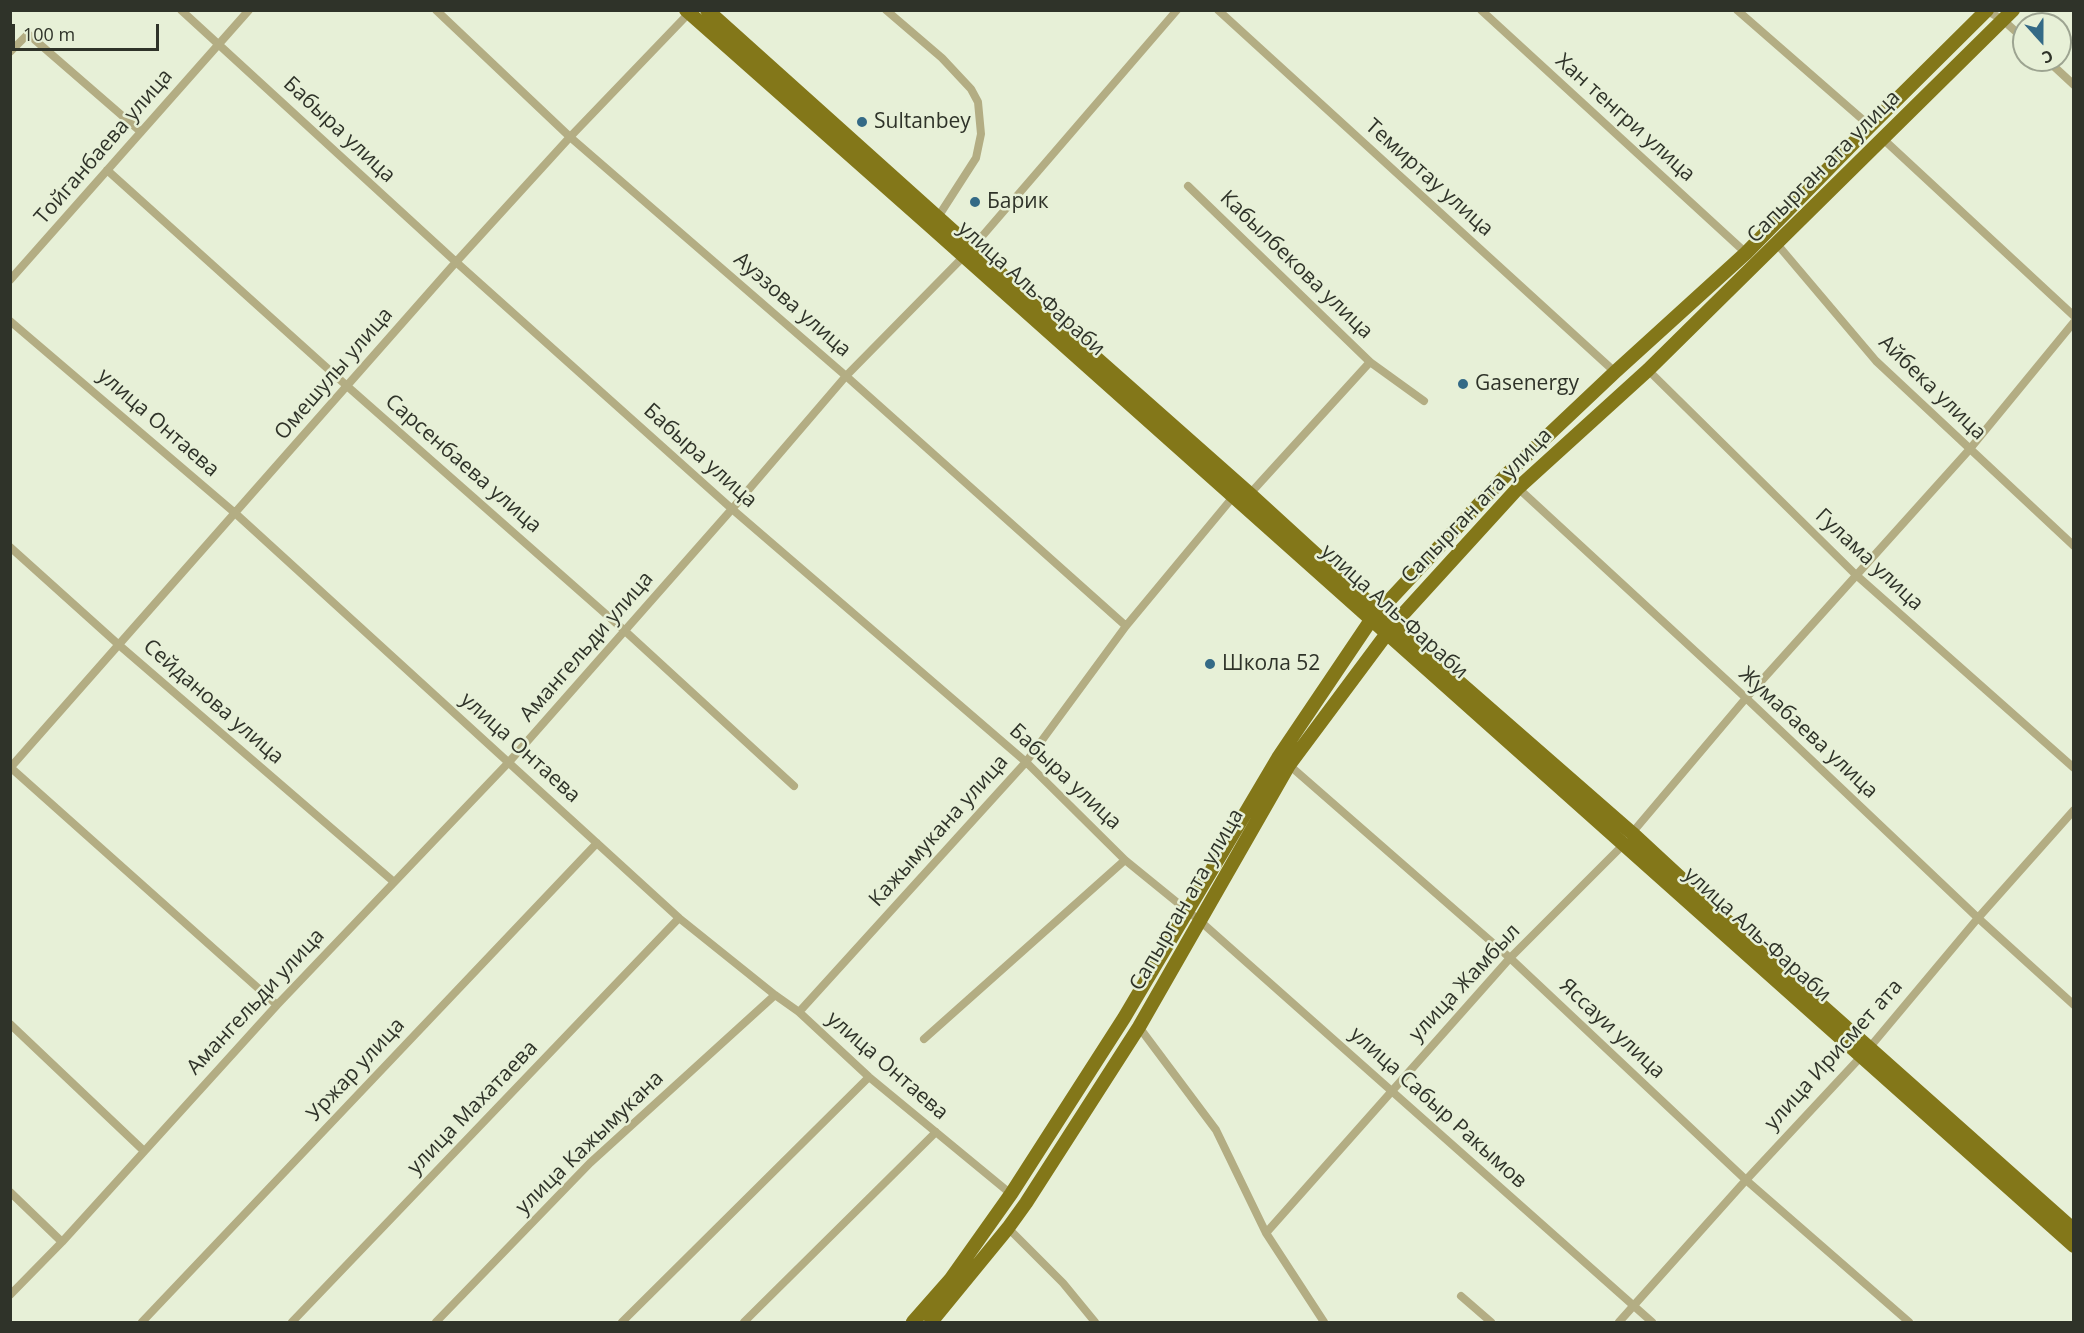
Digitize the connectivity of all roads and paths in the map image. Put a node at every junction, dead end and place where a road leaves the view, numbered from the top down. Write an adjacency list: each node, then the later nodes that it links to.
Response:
1 (181, 10): 13 (street, Бабыра улица)
2 (249, 10): 13 (street, Тойганбаева улица)
3 (436, 10): 19 (street, Ауэзова улица)
4 (707, 10): 23 (main road, улица Аль-Фараби)
5 (886, 10): 23 (street)
6 (1177, 10): 25 (street, Амангельди улица)
7 (1218, 10): 34 (street, Темиртау улица)
8 (1481, 10): 26 (street, Хан тенгри улица)
9 (1737, 10): 17 (street)
10 (689, 11): 19 (street, Омешулы улица); 25 (main road, улица Аль-Фараби)
11 (1987, 11): 12 (street); 17 (main road, Сапырган ата улица)
12 (2008, 15): 20 (main road, Сапырган ата улица)
13 (218, 44): 18 (street, Тойганбаева улица); 27 (street, Бабыра улица)
14 (10, 52): 18 (street)
15 (2059, 72): 16 (street)
16 (2073, 85)
17 (1870, 126): 26 (main road, Сапырган ата улица)
18 (141, 132): 21 (street, Тойганбаева улица)
19 (570, 137): 27 (street, Омешулы улица); 35 (street, Ауэзова улица)
20 (1882, 138): 24 (main road, Сапырган ата улица); 29 (street)
21 (107, 170): 28 (street, Тойганбаева улица); 36 (street, Сарсенбаева улица)
22 (1188, 186): 32 (street, Кабылбекова улица)
23 (938, 217): 25 (main road, улица Аль-Фараби)
24 (1777, 243): 33 (main road, Сапырган ата улица); 38 (street, Айбека улица)
25 (968, 253): 35 (street, Амангельди улица); 40 (main road, улица Аль-Фараби)
26 (1746, 253): 34 (main road, Сапырган ата улица)
27 (456, 262): 36 (street, Омешулы улица); 41 (street, Бабыра улица)
28 (10, 280)
29 (2073, 316)
30 (10, 321): 42 (street, улица Онтаева)
31 (2073, 322): 38 (street, улица Жамбыл)
32 (1370, 362): 37 (street); 40 (street, Кабылбекова улица)
33 (1648, 369): 39 (main road, Сапырган ата улица); 45 (street, Гулама улица)
34 (1615, 372): 46 (main road, Сапырган ата улица)
35 (846, 376): 41 (street, Амангельди улица); 47 (street, Ауэзова улица)
36 (347, 386): 42 (street, Омешулы улица); 49 (street, Сарсенбаева улица)
37 (1424, 401)
38 (1969, 450): 43 (street, Айбека улица); 45 (street, улица Жамбыл)
39 (1518, 488): 48 (main road, Сапырган ата улица); 51 (street, Жумабаева улица)
40 (1241, 498): 46 (main road, улица Аль-Фараби); 47 (street, Кажымукана улица)
41 (732, 509): 49 (street, Амангельди улица); 53 (street, Бабыра улица)
42 (235, 513): 50 (street, Омешулы улица); 52 (street, улица Онтаева)
43 (2073, 546)
44 (10, 547): 50 (street, Сейданова улица)
45 (1855, 574): 51 (street, улица Жамбыл); 56 (street, Гулама улица)
46 (1375, 616): 48 (main road, улица Аль-Фараби); 63 (main road, Сапырган ата улица)
47 (1126, 626): 53 (street, Кажымукана улица)
48 (1390, 629): 54 (main road, Сапырган ата улица); 59 (main road, улица Аль-Фараби)
49 (625, 631): 52 (street, Амангельди улица); 57 (street, Сарсенбаева улица)
50 (119, 645): 55 (street, Омешулы улица); 62 (street, Сейданова улица)
51 (1746, 698): 59 (street, улица Жамбыл); 65 (street, Жумабаева улица)
52 (509, 762): 60 (street, улица Онтаева); 62 (street, Амангельди улица)
53 (1026, 762): 61 (street, Бабыра улица); 71 (street, Кажымукана улица)
54 (1289, 765): 66 (main road, Сапырган ата улица); 67 (street, Яссауи улица)
55 (11, 767): 69 (street)
56 (2073, 768)
57 (794, 786)
58 (2073, 810): 65 (street, улица Ирисмет ата)
59 (1628, 838): 67 (street, улица Жамбыл); 75 (main road, улица Аль-Фараби)
60 (597, 843): 64 (street, улица Онтаева); 92 (street, Уржар улица)
61 (1125, 860): 63 (street, Бабыра улица); 74 (street)
62 (394, 882): 69 (street, Амангельди улица)
63 (1187, 910): 66 (street, Бабыра улица); 82 (main road, Сапырган ата улица)
64 (679, 918): 68 (street, улица Онтаева); 93 (street, улица Махатаева)
65 (1978, 918): 70 (street, Жумабаева улица); 75 (street, улица Ирисмет ата)
66 (1200, 921): 73 (main road, Сапырган ата улица); 77 (street, улица Сабыр Ракымов)
67 (1510, 958): 77 (street, улица Жамбыл); 80 (street, Яссауи улица)
68 (775, 995): 71 (street, улица Онтаева); 94 (street, улица Кажымукана)
69 (277, 1005): 79 (street, Амангельди улица)
70 (2073, 1005)
71 (799, 1012): 76 (street, улица Онтаева)
72 (10, 1023): 79 (street)
73 (1138, 1027): 83 (main road, Сапырган ата улица); 85 (street)
74 (924, 1039)
75 (1866, 1051): 80 (street, улица Ирисмет ата); 84 (main road, улица Аль-Фараби); 87 (main road, улица Аль-Фараби)
76 (869, 1077): 78 (street, улица Онтаева); 95 (street)
77 (1391, 1091): 85 (street, улица Жамбыл); 90 (street, улица Сабыр Ракымов)
78 (936, 1132): 82 (street, улица Онтаева); 96 (street)
79 (144, 1151): 86 (street, Амангельди улица)
80 (1746, 1180): 90 (street, улица Ирисмет ата); 103 (street, Яссауи улица)
81 (10, 1192): 86 (street)
82 (1011, 1194): 97 (main road, Сапырган ата улица)
83 (1008, 1228): 98 (main road, Сапырган ата улица); 99 (street)
84 (2073, 1230)
85 (1266, 1233): 91 (street)
86 (62, 1242): 88 (street, Амангельди улица)
87 (2073, 1246)
88 (10, 1295)
89 (1461, 1296): 100 (street)
90 (1633, 1307): 101 (street, улица Ирисмет ата); 102 (street, улица Сабыр Ракымов)
91 (1323, 1322)
92 (142, 1323)
93 (292, 1323)
94 (436, 1323)
95 (622, 1323)
96 (744, 1323)
97 (913, 1323)
98 (931, 1323)
99 (1095, 1323)
100 (1491, 1323)
101 (1619, 1323)
102 (1652, 1323)
103 (1909, 1323)

